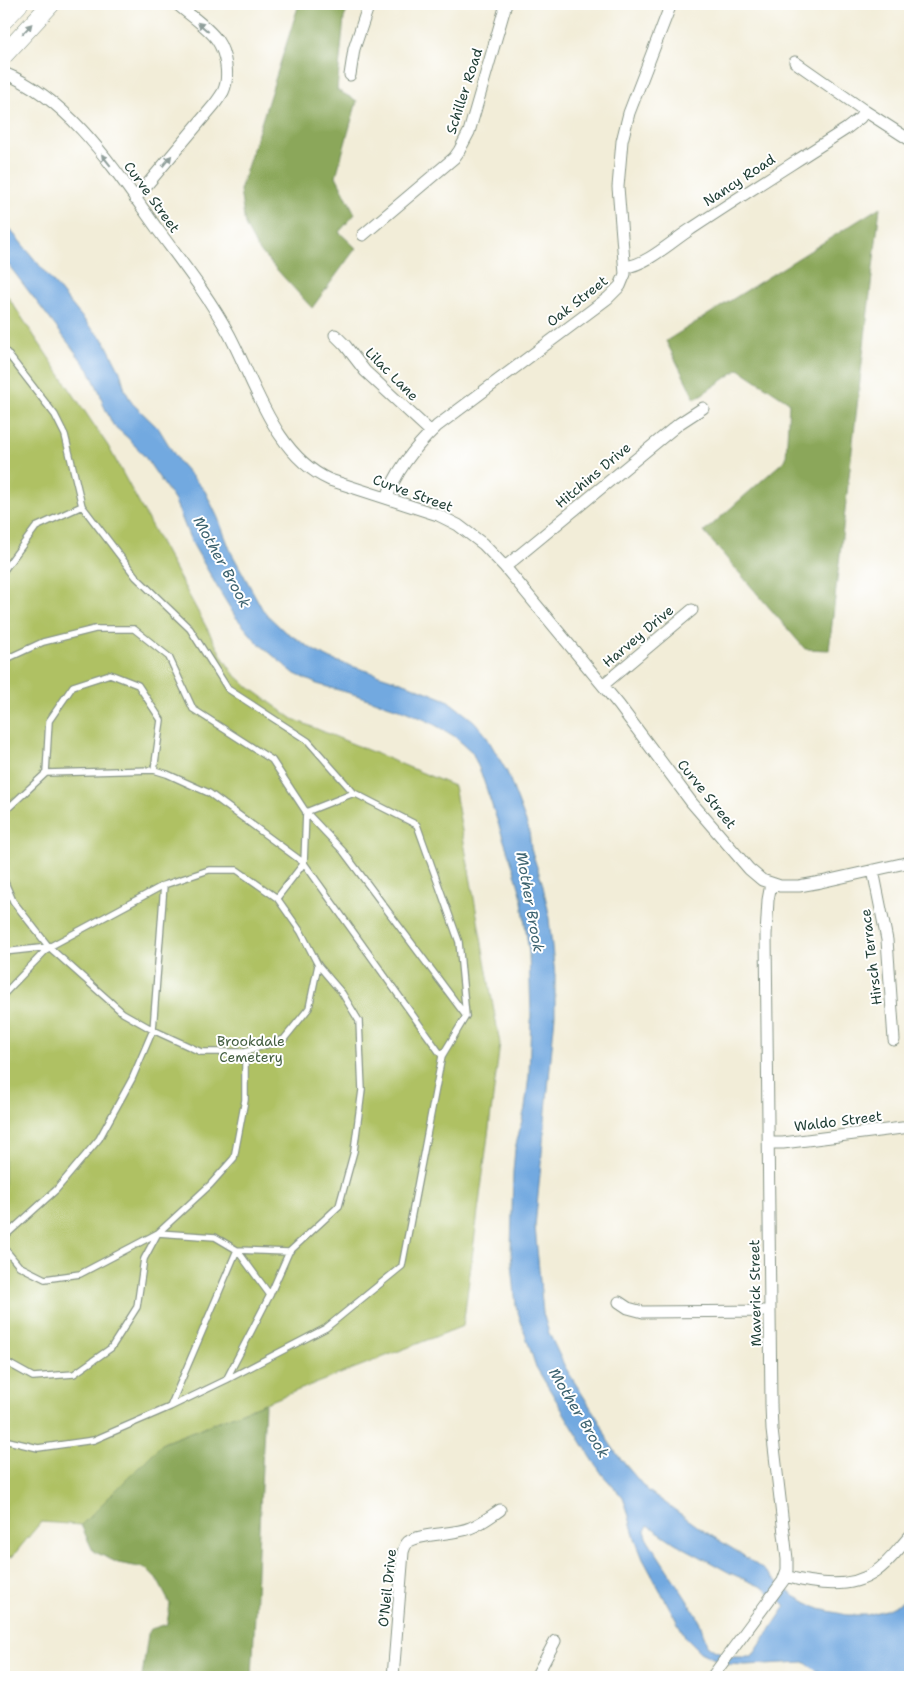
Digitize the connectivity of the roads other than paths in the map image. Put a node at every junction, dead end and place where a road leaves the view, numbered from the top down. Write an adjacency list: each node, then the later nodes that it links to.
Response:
1 (19, 4): 7 (main road)
2 (50, 4): 8 (main road, one-way to 2)
3 (177, 4): 14 (street, one-way to 3)
4 (369, 4): 11 (street)
5 (506, 4): 15 (street, Schiller Road)
6 (671, 4): 16 (street, Oak Street)
7 (4, 20)
8 (4, 54)
9 (795, 62): 12 (street)
10 (4, 73): 14 (street, Curve Street, one-way to 10)
11 (350, 75)
12 (865, 111): 13 (street); 16 (street, Nancy Road)
13 (910, 140)
14 (136, 199): 21 (street, Curve Street)
15 (363, 235)
16 (625, 267): 20 (street, Oak Street)
17 (335, 335): 20 (street, Lilac Lane)
18 (4, 349): 22 (lane)
19 (703, 408): 23 (street, Hitchins Drive)
20 (431, 432): 21 (street, Oak Street)
21 (387, 498): 23 (street, Curve Street)
22 (82, 506): 24 (lane); 30 (lane)
23 (505, 567): 27 (street, Curve Street)
24 (4, 570)
25 (692, 610): 27 (street, Harvey Drive)
26 (4, 660): 32 (lane)
27 (603, 685): 37 (street, Curve Street)
28 (154, 770): 29 (lane); 29 (lane); 34 (lane)
29 (46, 774): 31 (lane)
30 (354, 793): 32 (lane); 44 (lane)
31 (4, 812)
32 (306, 812): 34 (lane); 44 (lane)
33 (910, 862): 35 (street)
34 (304, 863): 39 (lane); 48 (lane)
35 (873, 870): 37 (street); 46 (street, Hirsch Terrace)
36 (4, 880): 40 (lane)
37 (771, 884): 50 (street, Maverick Street)
38 (164, 885): 39 (lane); 40 (lane); 45 (lane)
39 (277, 898): 42 (lane)
40 (49, 948): 41 (lane); 43 (lane); 45 (lane)
41 (4, 952)
42 (318, 965): 47 (lane); 55 (lane)
43 (4, 994)
44 (466, 1016): 48 (lane)
45 (153, 1030): 47 (lane); 52 (lane)
46 (894, 1040)
47 (246, 1052): 51 (lane)
48 (442, 1056): 60 (lane)
49 (910, 1127): 50 (street, Waldo Street)
50 (769, 1143): 58 (street, Maverick Street)
51 (158, 1233): 53 (lane); 54 (lane); 59 (lane)
52 (4, 1237)
53 (4, 1248)
54 (237, 1250): 55 (lane); 56 (lane); 61 (lane)
55 (289, 1252): 56 (lane)
56 (270, 1295): 60 (lane)
57 (619, 1302): 58 (street)
58 (770, 1311): 65 (street, Maverick Street)
59 (4, 1361)
60 (226, 1380): 61 (lane)
61 (170, 1407): 62 (lane)
62 (4, 1440)
63 (500, 1510): 67 (street, O'Neil Drive)
64 (910, 1536): 65 (street)
65 (784, 1579): 69 (street)
66 (555, 1641): 68 (street)
67 (393, 1677)
68 (536, 1677)
69 (712, 1677)

